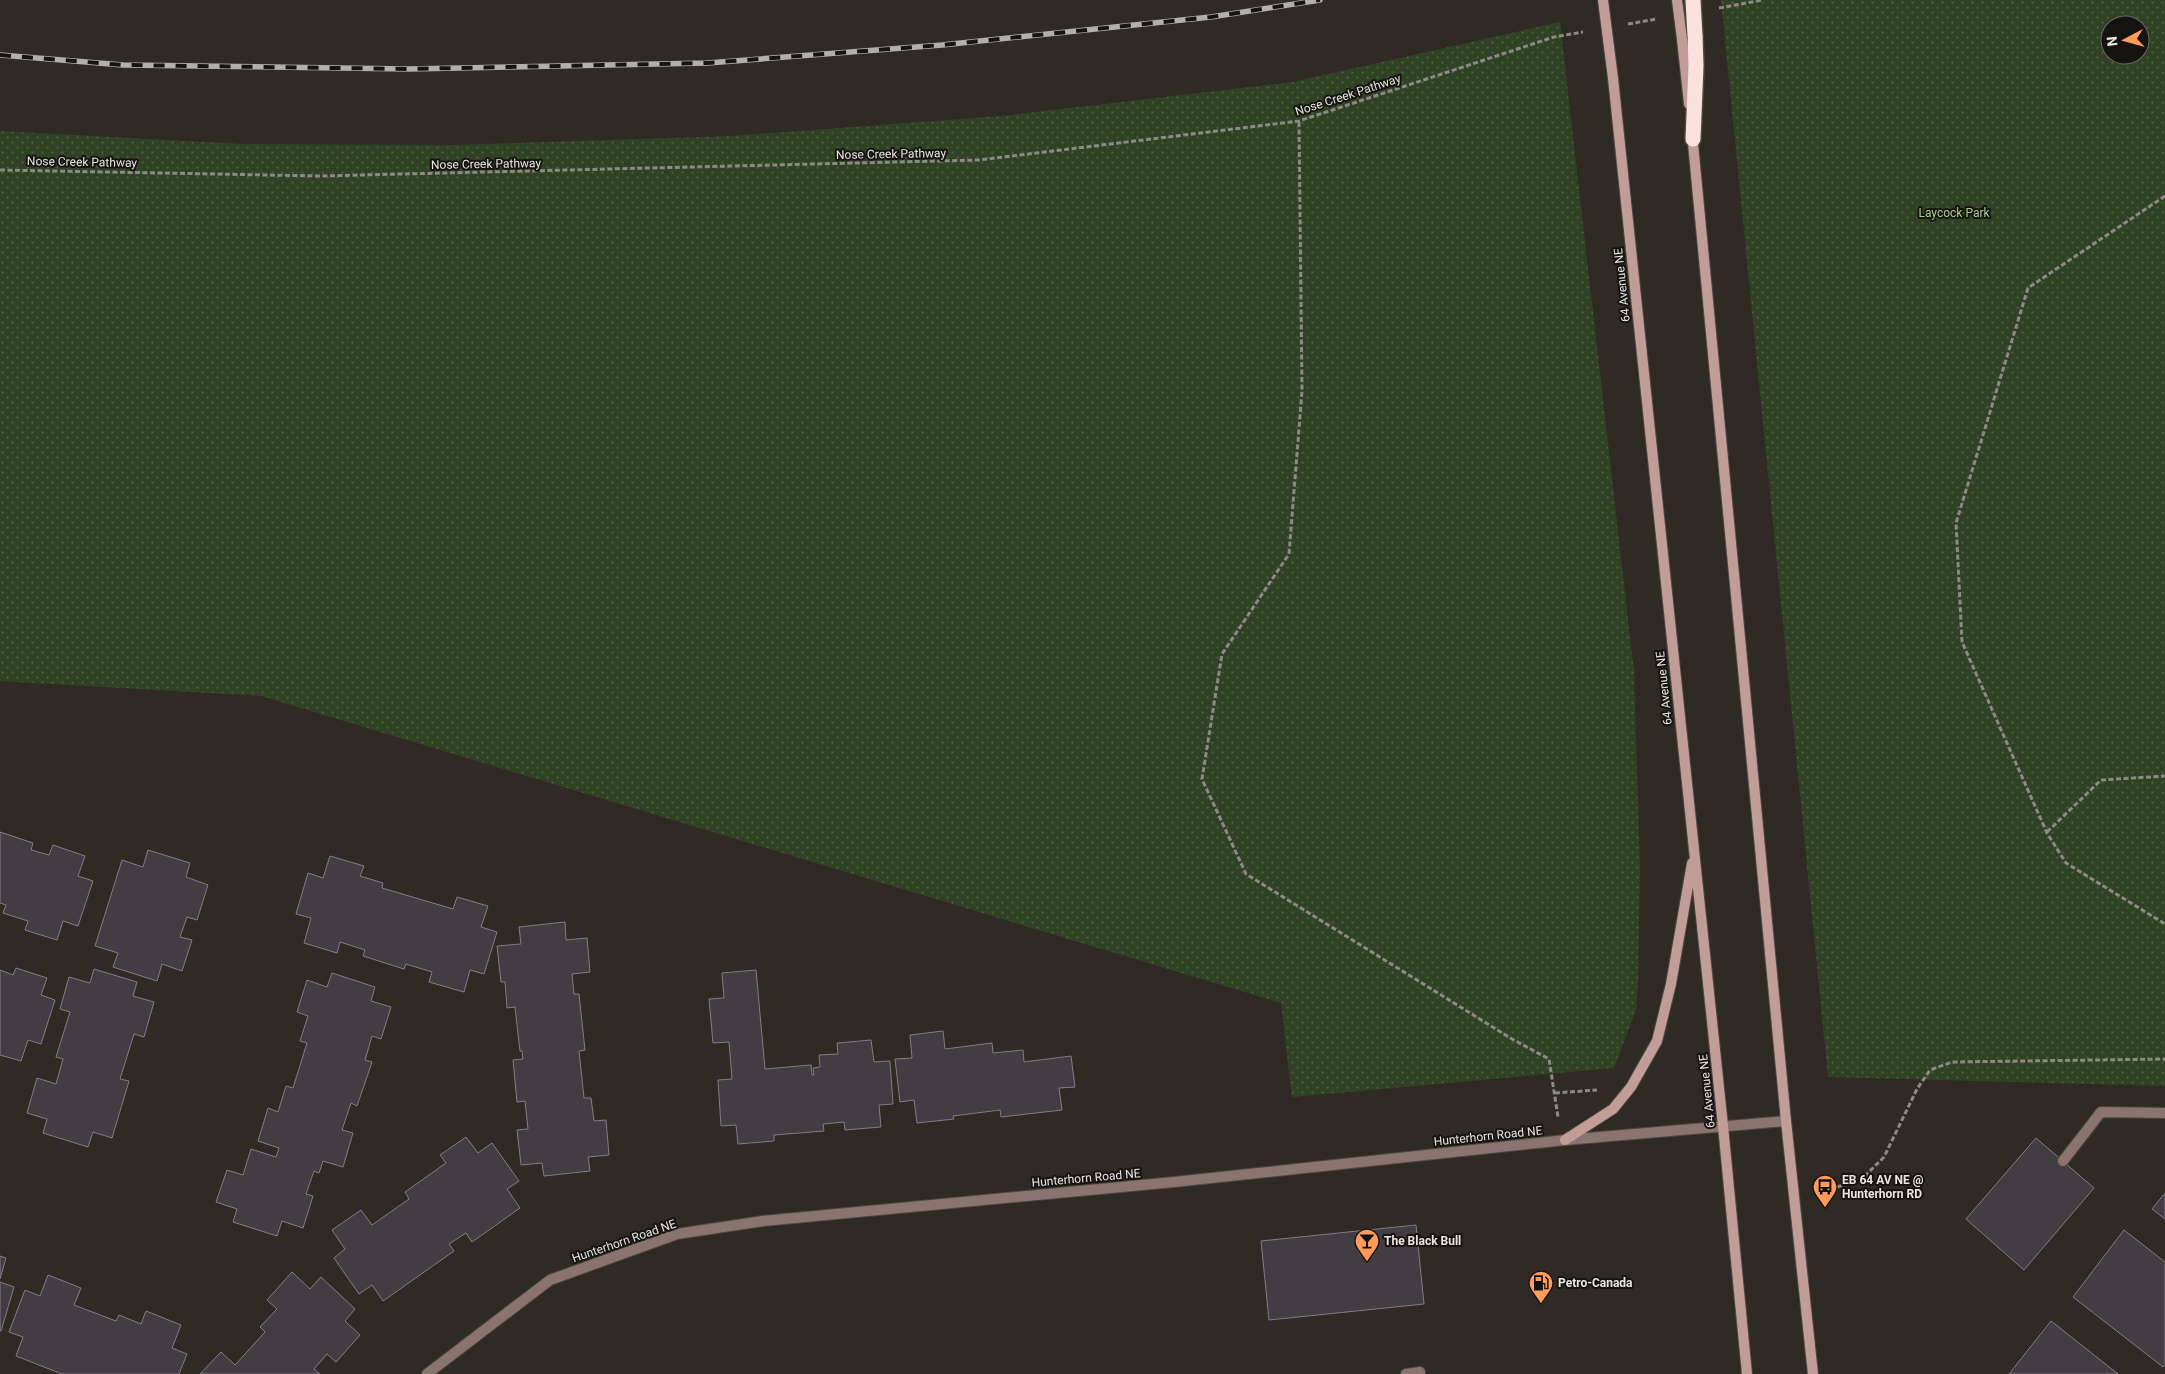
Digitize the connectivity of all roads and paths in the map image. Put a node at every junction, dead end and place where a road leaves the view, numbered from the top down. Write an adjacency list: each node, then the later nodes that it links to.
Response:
1 (1603, 0): 16 (main road, 64 Avenue NE, bridge)
2 (1677, 0): 9 (main road, bridge)
3 (1693, 0): 9 (highway, bridge)
4 (1763, 0): 5 (path)
5 (1716, 8)
6 (1658, 18): 7 (path)
7 (1620, 25)
8 (1592, 30): 10 (path, Nose Creek Pathway)
9 (1688, 37): 11 (highway)
10 (1299, 122): 12 (path, Nose Creek Pathway); 20 (path)
11 (1693, 139): 22 (main road)
12 (0, 170)
13 (2165, 196): 15 (path)
14 (2165, 776): 15 (path)
15 (2047, 832): 17 (path)
16 (1694, 850): 23 (main road, 64 Avenue NE); 24 (main road)
17 (2165, 924)
18 (2165, 1059): 26 (path)
19 (1606, 1090): 20 (path)
20 (1556, 1093): 24 (path)
21 (2165, 1113): 25 (street)
22 (1786, 1120): 23 (street, Hunterhorn Road NE); 31 (main road)
23 (1723, 1126): 24 (street, Hunterhorn Road NE); 30 (main road, 64 Avenue NE)
24 (1563, 1140): 27 (street, Hunterhorn Road NE)
25 (2062, 1161)
26 (1837, 1187)
27 (427, 1374)
28 (1406, 1374): 29 (street)
29 (1420, 1374)
30 (1747, 1374)
31 (1813, 1374)

